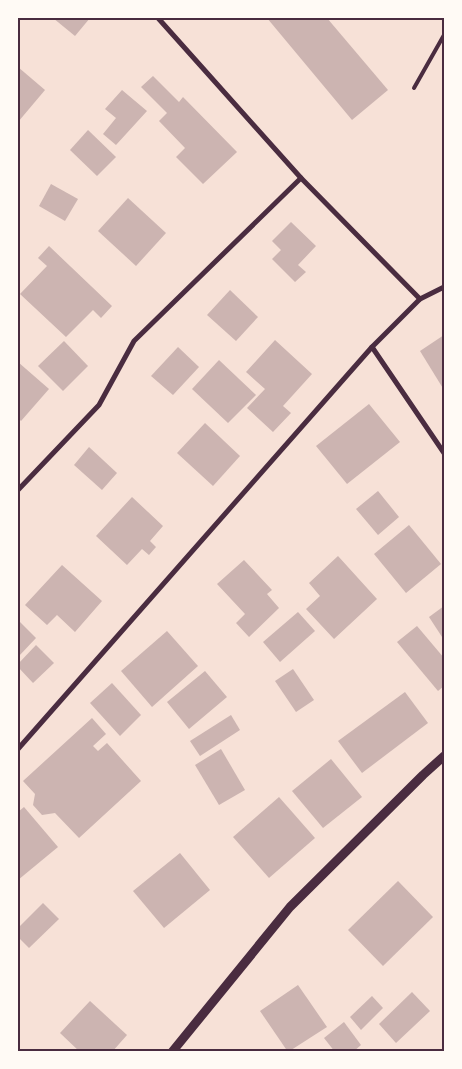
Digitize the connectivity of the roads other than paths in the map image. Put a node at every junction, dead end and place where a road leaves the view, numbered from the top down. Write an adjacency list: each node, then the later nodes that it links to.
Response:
1 (158, 18): 4 (street)
2 (444, 35): 3 (lane)
3 (414, 88)
4 (301, 178): 6 (street); 9 (street)
5 (444, 287): 6 (street)
6 (420, 299): 7 (street)
7 (372, 347): 8 (street); 10 (street)
8 (444, 453)
9 (18, 490)
10 (18, 749)
11 (444, 756): 12 (street)
12 (172, 1052)

